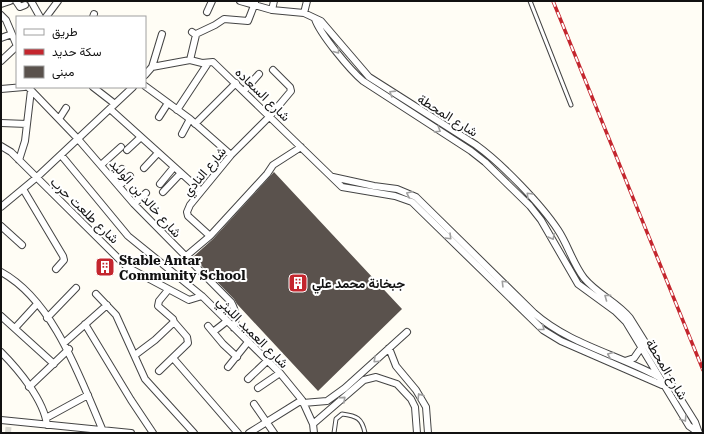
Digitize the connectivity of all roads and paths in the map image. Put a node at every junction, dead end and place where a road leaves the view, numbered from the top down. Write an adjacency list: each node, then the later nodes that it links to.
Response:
1 (10, 1): 11 (street)
2 (16, 1): 12 (street)
3 (31, 1): 17 (street)
4 (58, 1): 18 (street)
5 (212, 1): 14 (street)
6 (240, 1): 10 (street)
7 (274, 1): 13 (street)
8 (307, 1): 15 (street)
9 (530, 1): 43 (lane)
10 (255, 3): 13 (street); 26 (street)
11 (1, 4)
12 (24, 5)
13 (272, 10): 15 (street)
14 (207, 12)
15 (304, 13): 19 (street)
16 (1, 15): 20 (street)
17 (39, 16)
18 (47, 16)
19 (315, 19): 108 (street, شارع المحطة, one-way to 108); 123 (street, شارع المحطة, one-way to 19)
20 (4, 21): 21 (street)
21 (12, 34): 23 (street); 24 (street)
22 (162, 34): 29 (street)
23 (1, 38)
24 (16, 44)
25 (16, 47): 27 (street)
26 (190, 60): 28 (street, شارع السعاده); 29 (street, شارع السعاده)
27 (1, 61)
28 (208, 63): 33 (street, شارع السعاده); 46 (street)
29 (152, 67): 31 (street)
30 (273, 70): 47 (street, شارع النادي)
31 (146, 74)
32 (259, 74): 40 (street)
33 (236, 83): 40 (street, شارع السعاده); 53 (street)
34 (146, 87): 41 (street)
35 (16, 88): 38 (street)
36 (94, 88): 42 (street)
37 (132, 88): 42 (street)
38 (1, 89)
39 (30, 89): 49 (street, شارع خالد بن الوليد); 52 (street)
40 (244, 91): 47 (street, شارع السعاده)
41 (168, 103): 46 (street); 48 (street)
42 (115, 104): 45 (street)
43 (571, 105)
44 (66, 108): 49 (street)
45 (110, 109): 55 (street); 56 (street)
46 (178, 110): 50 (street)
47 (270, 116): 59 (street, شارع السعاده); 62 (street, شارع النادي)
48 (159, 117)
49 (59, 118): 56 (street, شارع خالد بن الوليد)
50 (190, 119): 53 (street); 54 (street)
51 (1, 123): 52 (street)
52 (27, 124): 64 (street)
53 (195, 124): 62 (street)
54 (182, 134)
55 (140, 137): 60 (street); 61 (street)
56 (78, 139): 63 (street); 65 (street, شارع خالد بن الوليد)
57 (1, 146): 64 (street, شارع طلعت حرب)
58 (121, 147): 65 (street)
59 (301, 147): 71 (street, شارع السعاده); 84 (street)
60 (127, 150)
61 (158, 153): 66 (street); 67 (street)
62 (230, 154): 78 (street, شارع النادي)
63 (61, 155): 72 (street); 92 (street, شارع العميد الليثي)
64 (18, 160): 72 (street, شارع طلعت حرب)
65 (101, 165): 73 (street, شارع خالد بن الوليد)
66 (174, 167): 69 (street); 74 (street)
67 (144, 168)
68 (122, 169): 73 (street)
69 (181, 173): 78 (street); 79 (street)
70 (130, 176): 75 (street)
71 (331, 177): 77 (street); 77 (street, شارع السعاده)
72 (36, 178): 76 (street); 90 (street, شارع طلعت حرب)
73 (112, 178): 75 (street, شارع خالد بن الوليد)
74 (160, 184)
75 (119, 186): 81 (street, شارع خالد بن الوليد)
76 (23, 189): 82 (street); 87 (street)
77 (374, 189): 115 (street, one-way to 77); 125 (street, one-way to 125)
78 (201, 191): 84 (street, شارع النادي)
79 (163, 192)
80 (146, 194): 81 (street)
81 (134, 204): 86 (street, شارع خالد بن الوليد)
82 (1, 207)
83 (1, 226): 85 (street)
84 (210, 236): 86 (street)
85 (22, 244)
86 (185, 257): 102 (street, شارع خالد بن الوليد)
87 (56, 269)
88 (1, 272): 93 (street)
89 (76, 288): 96 (street)
90 (168, 290): 92 (street, شارع طلعت حرب); 98 (street)
91 (96, 294): 94 (street)
92 (202, 296): 97 (street, شارع العميد الليثي)
93 (37, 304): 96 (street); 101 (street)
94 (107, 305): 99 (street); 111 (street)
95 (1, 316): 101 (street)
96 (47, 318): 105 (street)
97 (227, 321): 102 (street, شارع العميد الليثي); 103 (street)
98 (174, 322): 111 (street); 113 (street)
99 (85, 324): 105 (street); 138 (street)
100 (208, 326): 103 (street)
101 (15, 328): 116 (street)
102 (234, 328): 106 (street, شارع العميد الليثي)
103 (214, 332): 112 (street)
104 (407, 332): 107 (street)
105 (64, 342): 109 (street)
106 (248, 342): 112 (street); 114 (street, شارع العميد الليثي)
107 (389, 348): 121 (street); 129 (street, one-way to 129)
108 (641, 348): 115 (street); 120 (street, شارع المحطة)
109 (68, 349): 116 (street); 128 (street)
110 (1, 352): 126 (street)
111 (135, 355): 139 (street)
112 (237, 357): 117 (street)
113 (173, 358): 118 (street); 140 (street)
114 (267, 361): 119 (street, شارع العميد الليثي); 122 (street)
115 (625, 361): 120 (street)
116 (54, 364): 126 (street)
117 (228, 367)
118 (159, 371)
119 (280, 374): 127 (street); 129 (street, شارع العميد الليثي)
120 (658, 376): 123 (street); 125 (street, شارع المحطة)
121 (404, 377): 124 (street); 147 (street, one-way to 121)
122 (248, 379)
123 (670, 382): 148 (street, شارع المحطة)
124 (397, 384): 134 (street, one-way to 124); 146 (street)
125 (662, 384): 148 (street, شارع المحطة, one-way to 148)
126 (30, 387): 131 (street)
127 (258, 388)
128 (88, 395): 131 (street); 136 (street)
129 (303, 401): 133 (street); 134 (street, شارع العميد الليثي)
130 (254, 404): 133 (street)
131 (46, 418): 135 (street)
132 (1, 420): 135 (street)
133 (266, 422): 141 (street); 142 (street)
134 (313, 424): 143 (street, شارع العميد الليثي)
135 (47, 425): 136 (street)
136 (104, 431): 137 (street)
137 (131, 433)
138 (153, 433)
139 (194, 433)
140 (238, 433)
141 (249, 433)
142 (274, 433)
143 (314, 433)
144 (334, 433): 145 (lane)
145 (365, 433)
146 (417, 433)
147 (428, 433)
148 (699, 433)

